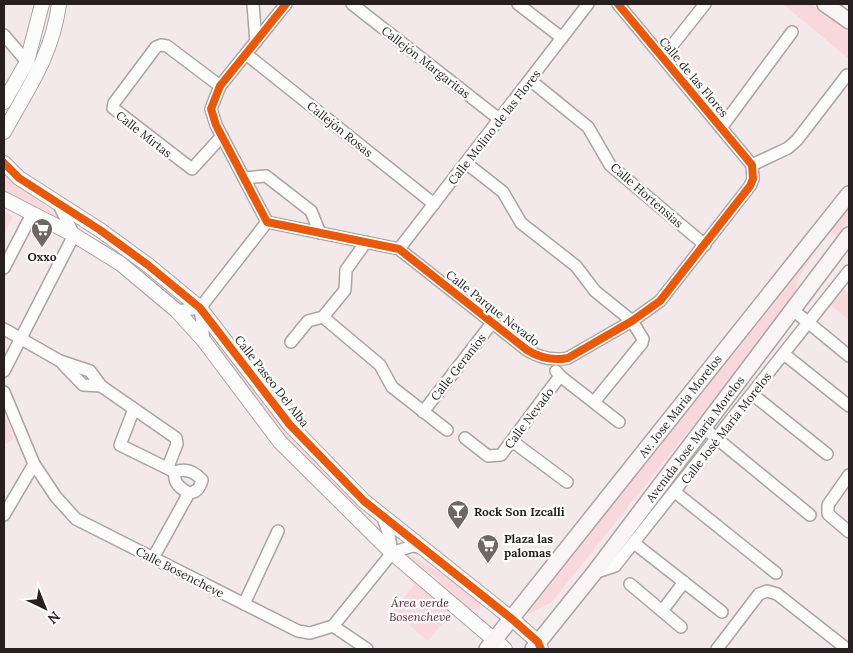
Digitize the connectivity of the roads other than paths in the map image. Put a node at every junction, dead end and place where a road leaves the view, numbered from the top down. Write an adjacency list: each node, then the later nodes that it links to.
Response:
1 (42, 4): 18 (street)
2 (59, 4): 25 (street)
3 (253, 4): 15 (street)
4 (286, 4): 15 (street)
5 (352, 4): 23 (street, Callejón Margaritas)
6 (518, 4): 14 (street)
7 (588, 4): 14 (street, Calle Molino de las Flores)
8 (618, 4): 17 (street, Calle de las Flores)
9 (705, 4): 17 (street)
10 (825, 4): 11 (main road)
11 (849, 21)
12 (792, 32): 24 (street)
13 (4, 35): 18 (street)
14 (562, 38): 20 (street, Calle Molino de las Flores)
15 (256, 42): 16 (street)
16 (246, 54): 21 (street); 34 (street, Callejón Rosas)
17 (663, 57): 24 (street, Calle de las Flores)
18 (28, 62): 22 (street)
19 (847, 75): 29 (street)
20 (530, 80): 23 (street, Calle Molino de las Flores); 43 (street, Calle Hortensias)
21 (220, 86): 26 (street); 26 (street, Calle Mirtas)
22 (4, 102)
23 (499, 119): 28 (street, Calle Molino de las Flores)
24 (721, 128): 29 (street, Calle de las Flores)
25 (4, 132)
26 (222, 136): 30 (street)
27 (4, 163): 33 (street, Calle Paseo Del Alba)
28 (466, 163): 34 (street, Calle Molino de las Flores); 52 (street)
29 (752, 165): 43 (street, Calle Parque Nevado)
30 (244, 178): 36 (street); 38 (street)
31 (849, 194): 39 (main road, Av. Jose Maria Morelos)
32 (4, 199): 35 (street)
33 (58, 203): 37 (street, Calle Paseo Del Alba); 41 (street)
34 (434, 204): 44 (street, Calle Molino de las Flores)
35 (32, 214): 41 (street); 45 (street)
36 (267, 222): 38 (street, Calle Parque Nevado); 48 (street)
37 (100, 230): 41 (street); 48 (street, Calle Paseo Del Alba)
38 (320, 233): 42 (street, Calle Parque Nevado)
39 (818, 233): 47 (main road); 100 (main road, Av. Jose Maria Morelos)
40 (849, 235): 47 (main road, Avenida Jose Maria Morelos)
41 (74, 236): 50 (street); 56 (street)
42 (366, 242): 44 (street, Calle Parque Nevado); 51 (street)
43 (705, 245): 52 (street, Calle Parque Nevado)
44 (399, 249): 53 (street, Calle Parque Nevado)
45 (4, 268)
46 (849, 271): 54 (street, Calle José María Morelos)
47 (814, 284): 49 (main road, Avenida Jose Maria Morelos)
48 (200, 308): 50 (street); 57 (street); 85 (street, Calle Paseo Del Alba)
49 (794, 310): 54 (street); 71 (main road, Avenida Jose Maria Morelos)
50 (177, 311): 57 (street)
51 (323, 317): 58 (street); 69 (street, Calle Geranios)
52 (632, 321): 61 (street, Calle Parque Nevado); 66 (street)
53 (492, 323): 61 (street, Calle Parque Nevado); 69 (street, Calle Geranios)
54 (808, 323): 59 (street, Calle José María Morelos); 60 (street)
55 (4, 330): 56 (street)
56 (21, 339): 62 (street); 68 (street)
57 (204, 341): 91 (street)
58 (291, 342)
59 (784, 354): 65 (street, Calle José María Morelos); 67 (street)
60 (849, 356)
61 (549, 359): 63 (street)
62 (4, 371)
63 (560, 376): 66 (street); 75 (street, Calle Nevado)
64 (4, 392): 77 (street, Calle Bosencheve)
65 (752, 394): 74 (street, Calle José María Morelos); 76 (street)
66 (594, 402): 70 (street)
67 (849, 406)
68 (134, 409): 78 (street); 78 (street)
69 (423, 412): 72 (street, Calle Geranios)
70 (619, 422)
71 (704, 428): 74 (street); 93 (main road, Avenida Jose Maria Morelos)
72 (447, 430)
73 (465, 438): 75 (street, Calle Nevado)
74 (718, 438): 81 (street, Calle José María Morelos); 86 (street)
75 (512, 441): 80 (street)
76 (826, 454)
77 (34, 464): 83 (street); 92 (street, Calle Bosencheve)
78 (171, 470): 82 (street); 82 (street)
79 (849, 476): 88 (street)
80 (567, 482)
81 (675, 492): 89 (street, Calle José María Morelos); 94 (street)
82 (189, 493): 92 (street)
83 (9, 495): 84 (street)
84 (4, 514)
85 (382, 515): 90 (street, Calle Paseo Del Alba); 91 (street)
86 (810, 515)
87 (278, 531): 97 (street)
88 (849, 532)
89 (634, 543): 93 (street, Calle José María Morelos); 95 (street)
90 (420, 547): 91 (street); 100 (street, Calle Paseo Del Alba)
91 (392, 553): 101 (street); 103 (street)
92 (153, 558): 97 (street, Calle Bosencheve)
93 (594, 573): 104 (main road, Avenida Jose Maria Morelos)
94 (776, 573)
95 (684, 582): 98 (street); 99 (street)
96 (630, 584): 98 (street)
97 (244, 604): 101 (street, Calle Bosencheve)
98 (662, 611): 102 (street)
99 (722, 612)
100 (512, 619): 103 (main road, Av. Jose Maria Morelos); 104 (street, Calle Paseo Del Alba)
101 (334, 626): 105 (street)
102 (681, 626)
103 (495, 646)
104 (538, 647)
105 (367, 649)
106 (717, 649): 107 (street)
107 (847, 649)

